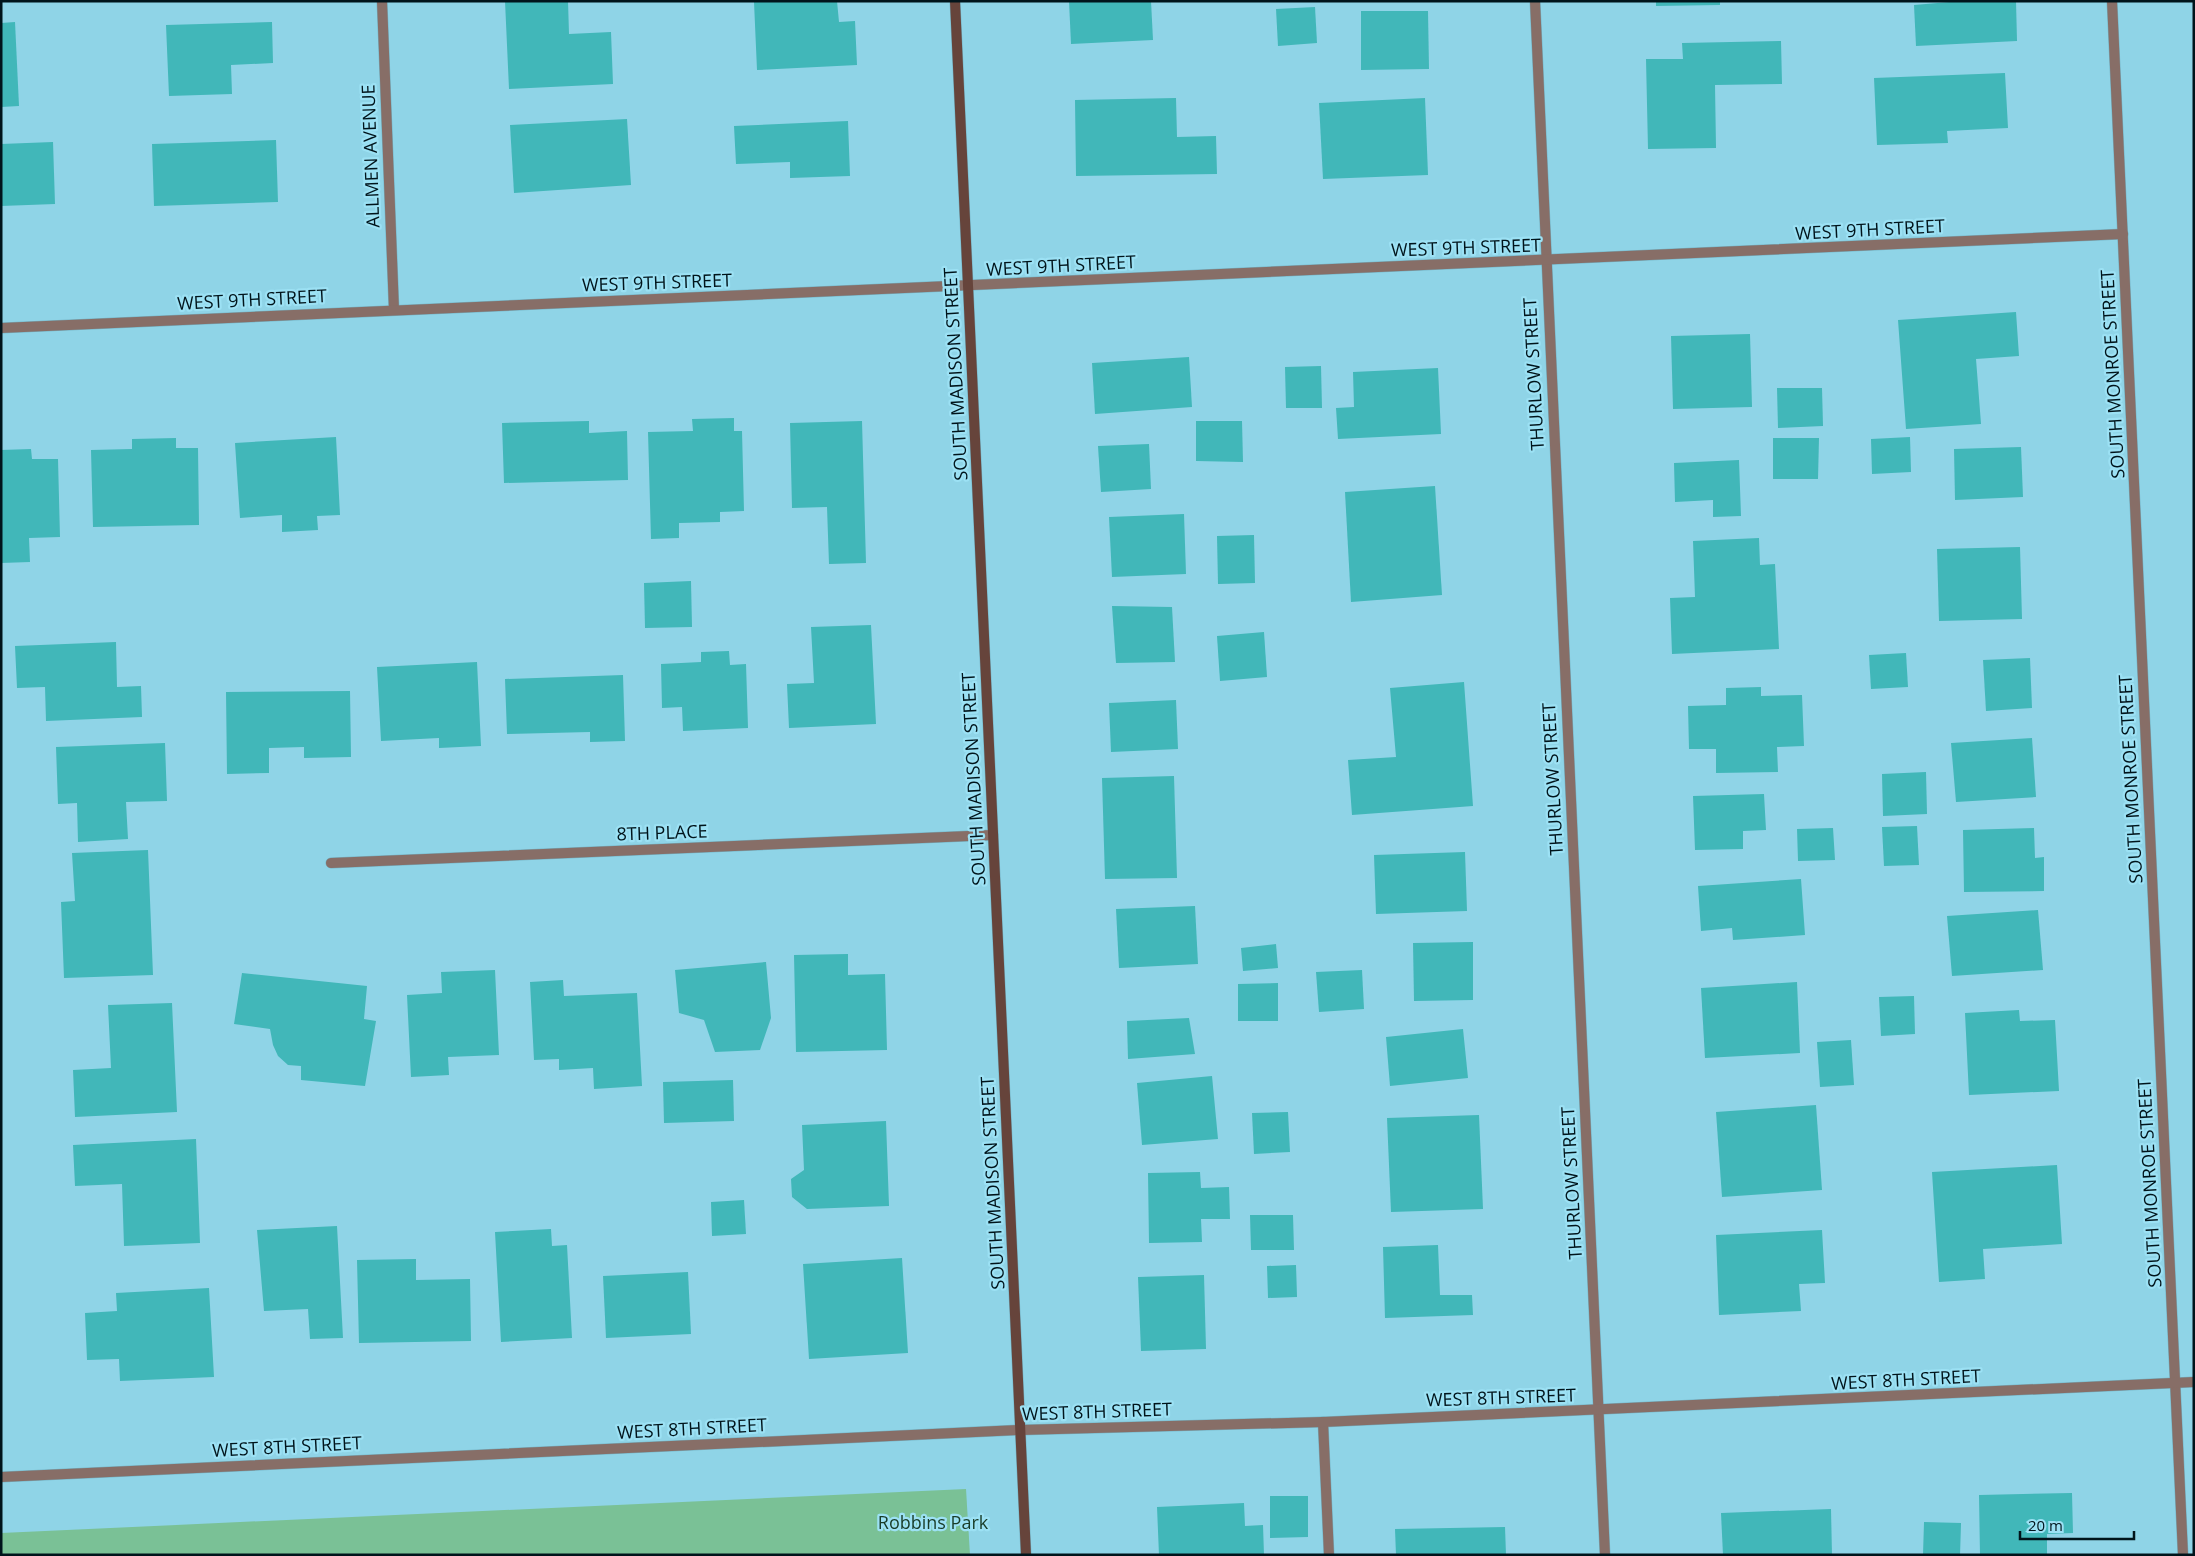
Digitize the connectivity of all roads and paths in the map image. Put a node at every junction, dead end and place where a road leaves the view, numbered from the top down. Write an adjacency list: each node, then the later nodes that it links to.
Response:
1 (382, 1): 8 (street, ALLMEN AVENUE)
2 (955, 1): 7 (street, SOUTH MADISON STREET)
3 (1534, 1): 6 (street, THURLOW STREET)
4 (2112, 1): 5 (street, SOUTH MONROE STREET)
5 (2122, 234): 6 (street, WEST 9TH STREET); 13 (street, SOUTH MONROE STREET)
6 (1545, 261): 7 (street, WEST 9TH STREET); 14 (street, THURLOW STREET)
7 (968, 286): 8 (street, WEST 9TH STREET); 10 (street, SOUTH MADISON STREET)
8 (394, 310): 9 (street, WEST 9TH STREET)
9 (1, 328)
10 (993, 835): 11 (street, 8TH PLACE); 16 (street, SOUTH MADISON STREET)
11 (331, 862)
12 (2194, 1382): 13 (street, WEST 8TH STREET)
13 (2175, 1383): 14 (street, WEST 8TH STREET); 21 (street, SOUTH MONROE STREET)
14 (1598, 1410): 15 (street, WEST 8TH STREET); 20 (street, THURLOW STREET)
15 (1324, 1422): 16 (street, WEST 8TH STREET); 19 (street)
16 (1020, 1430): 17 (street, WEST 8TH STREET); 18 (street, SOUTH MADISON STREET)
17 (1, 1477)
18 (1026, 1555)
19 (1329, 1555)
20 (1605, 1555)
21 (2183, 1555)

